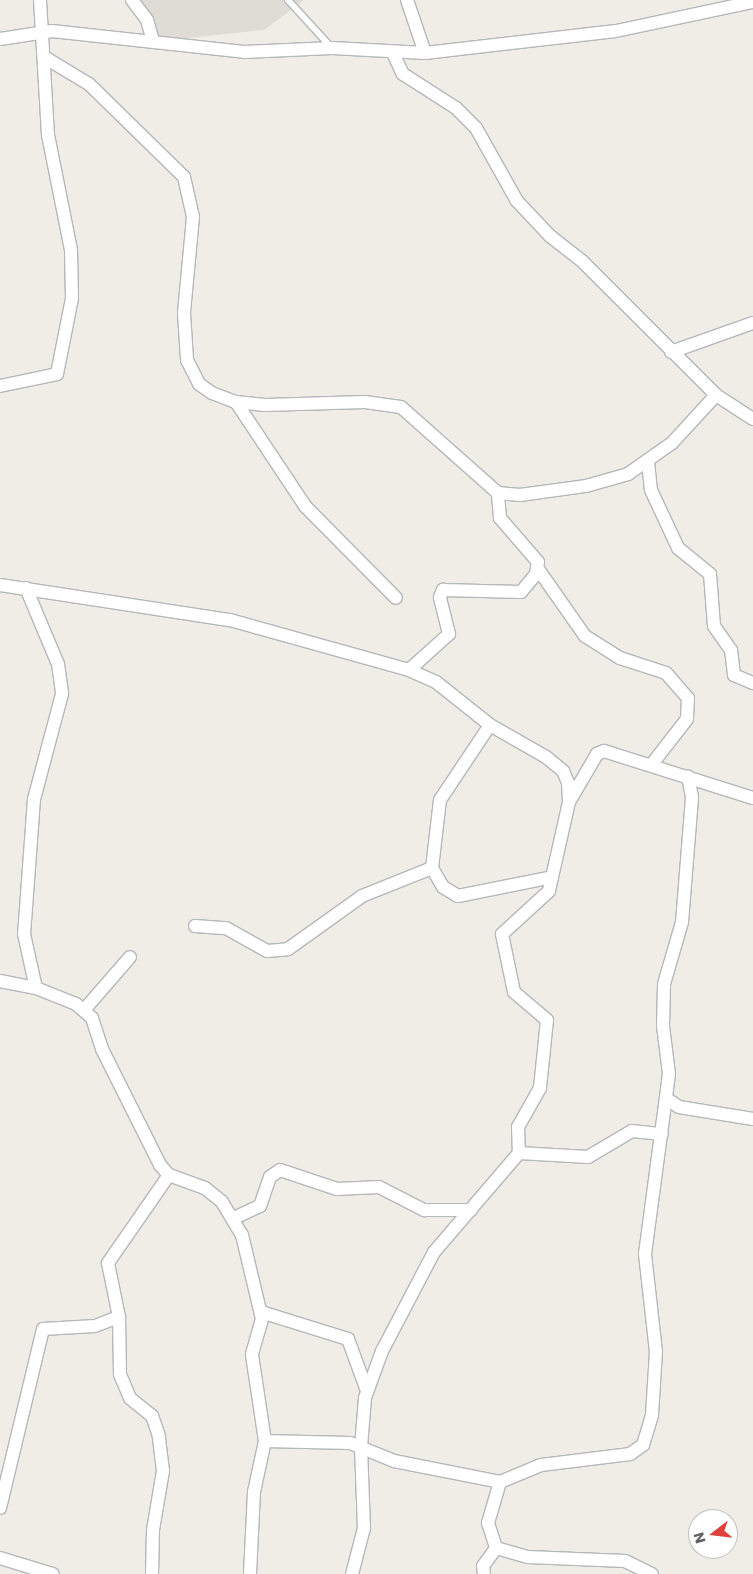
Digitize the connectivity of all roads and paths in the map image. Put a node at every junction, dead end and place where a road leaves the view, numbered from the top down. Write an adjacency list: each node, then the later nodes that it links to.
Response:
1 (40, 0): 6 (street)
2 (132, 0): 8 (street)
3 (288, 0): 9 (lane)
4 (407, 0): 11 (street)
5 (753, 2): 11 (street)
6 (39, 31): 7 (street); 8 (street); 12 (street)
7 (0, 39)
8 (153, 41): 9 (street)
9 (332, 48): 10 (street)
10 (393, 52): 11 (street); 14 (street)
11 (426, 53)
12 (44, 57): 15 (street); 17 (street)
13 (753, 323): 14 (street)
14 (671, 352): 16 (street)
15 (0, 386)
16 (716, 395): 18 (street); 19 (street)
17 (236, 402): 20 (street); 24 (street)
18 (753, 419)
19 (648, 462): 20 (street); 26 (street)
20 (498, 492): 21 (street)
21 (538, 569): 25 (street); 28 (street)
22 (0, 585): 23 (street)
23 (26, 588): 25 (street); 37 (street)
24 (396, 598)
25 (409, 670): 27 (street)
26 (753, 683)
27 (490, 725): 31 (street); 32 (street)
28 (652, 764): 29 (street); 31 (street)
29 (688, 776): 30 (street); 39 (street)
30 (753, 798)
31 (569, 802): 33 (street)
32 (432, 868): 33 (street); 34 (street)
33 (552, 877): 42 (street)
34 (195, 926)
35 (130, 957): 38 (street)
36 (0, 981): 37 (street)
37 (36, 988): 38 (street)
38 (84, 1010): 43 (street)
39 (666, 1099): 40 (street); 41 (street)
40 (753, 1119)
41 (662, 1134): 42 (street); 51 (street)
42 (519, 1152): 44 (street)
43 (169, 1175): 45 (street); 47 (street)
44 (471, 1210): 45 (street); 48 (street)
45 (234, 1218): 46 (street)
46 (261, 1312): 48 (street); 49 (street)
47 (119, 1318): 52 (street); 56 (street)
48 (367, 1391): 50 (street)
49 (265, 1441): 50 (street); 57 (street)
50 (361, 1447): 51 (street); 58 (street)
51 (500, 1482): 53 (street)
52 (0, 1508)
53 (496, 1548): 59 (street); 60 (street)
54 (0, 1558): 55 (street)
55 (53, 1574)
56 (152, 1574)
57 (250, 1574)
58 (352, 1574)
59 (484, 1574)
60 (652, 1574)

